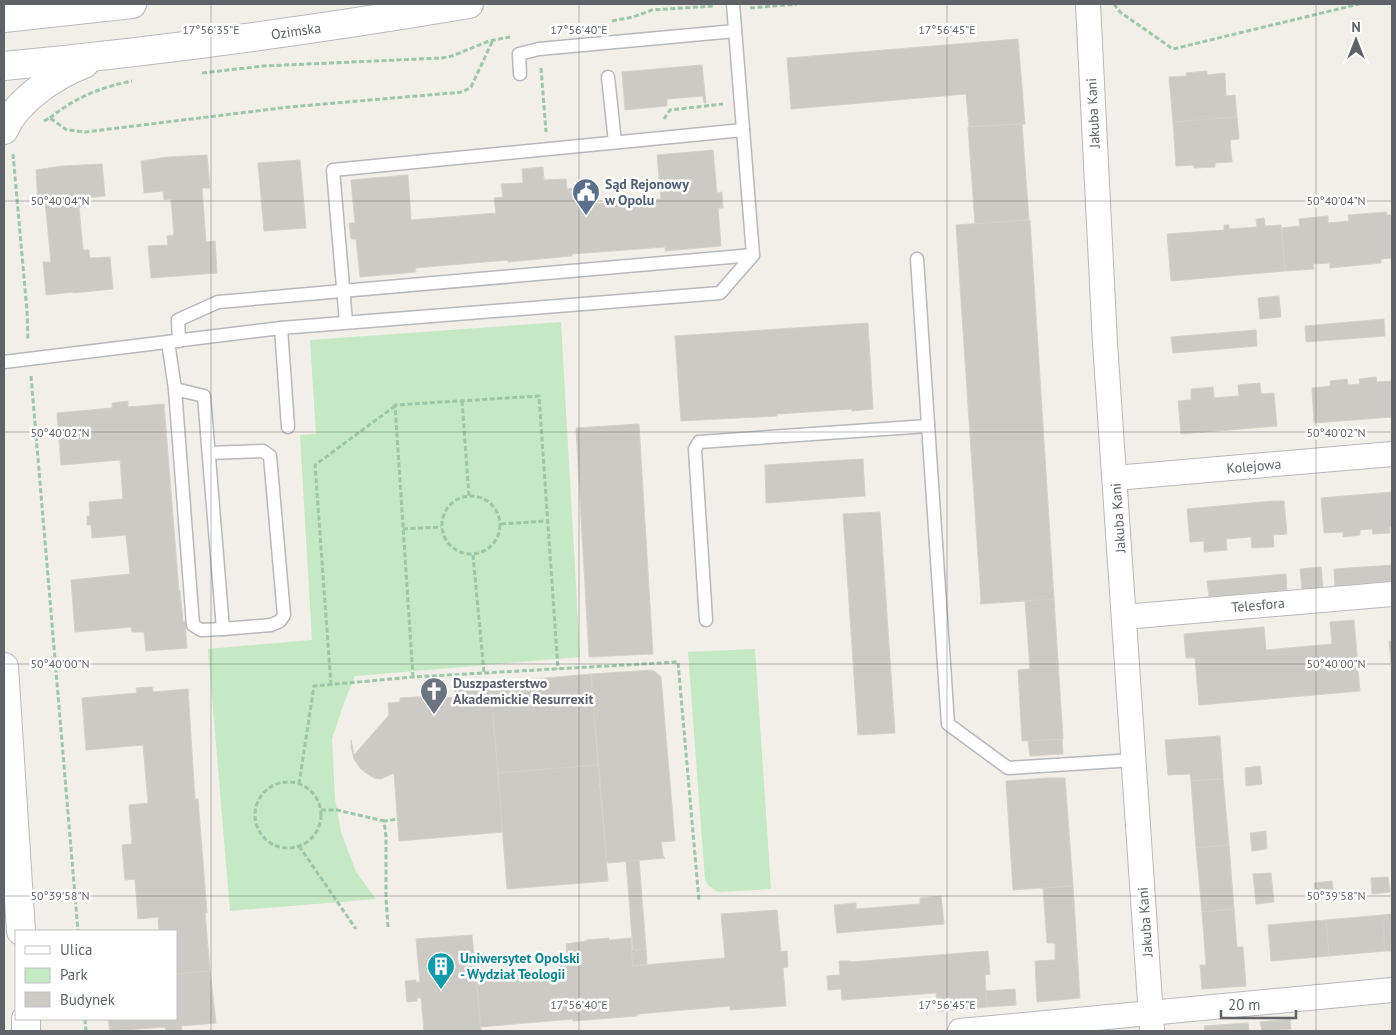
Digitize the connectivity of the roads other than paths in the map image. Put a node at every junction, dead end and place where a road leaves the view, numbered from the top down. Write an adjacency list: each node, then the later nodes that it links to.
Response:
1 (121, 4): 5 (main road)
2 (469, 4): 7 (main road, Ozimska)
3 (1088, 4): 26 (street, Jakuba Kani)
4 (733, 5): 6 (lane)
5 (4, 18)
6 (735, 31): 9 (lane); 11 (lane)
7 (107, 55): 8 (main road, Ozimska); 12 (main road)
8 (4, 66)
9 (520, 74)
10 (608, 77): 13 (lane)
11 (743, 130): 13 (lane); 14 (lane)
12 (8, 140)
13 (615, 142): 16 (lane)
14 (753, 255): 16 (lane); 17 (lane)
15 (917, 259): 22 (lane)
16 (344, 291): 17 (lane); 19 (lane)
17 (346, 322): 18 (lane)
18 (281, 328): 19 (lane); 23 (lane)
19 (174, 341): 20 (lane); 21 (lane)
20 (4, 362)
21 (175, 388): 24 (lane); 30 (lane)
22 (928, 426): 29 (lane); 32 (lane)
23 (288, 427)
24 (209, 453): 30 (lane); 30 (lane)
25 (1392, 454): 26 (street, Kolejowa)
26 (1115, 478): 28 (street, Jakuba Kani)
27 (1392, 594): 28 (street, Telesfora)
28 (1124, 617): 32 (street, Jakuba Kani)
29 (706, 620)
30 (223, 629)
31 (4, 667): 33 (main road)
32 (1134, 760): 35 (street, Jakuba Kani)
33 (20, 930)
34 (1392, 990): 35 (street)
35 (1152, 1022): 36 (street)
36 (960, 1031)

